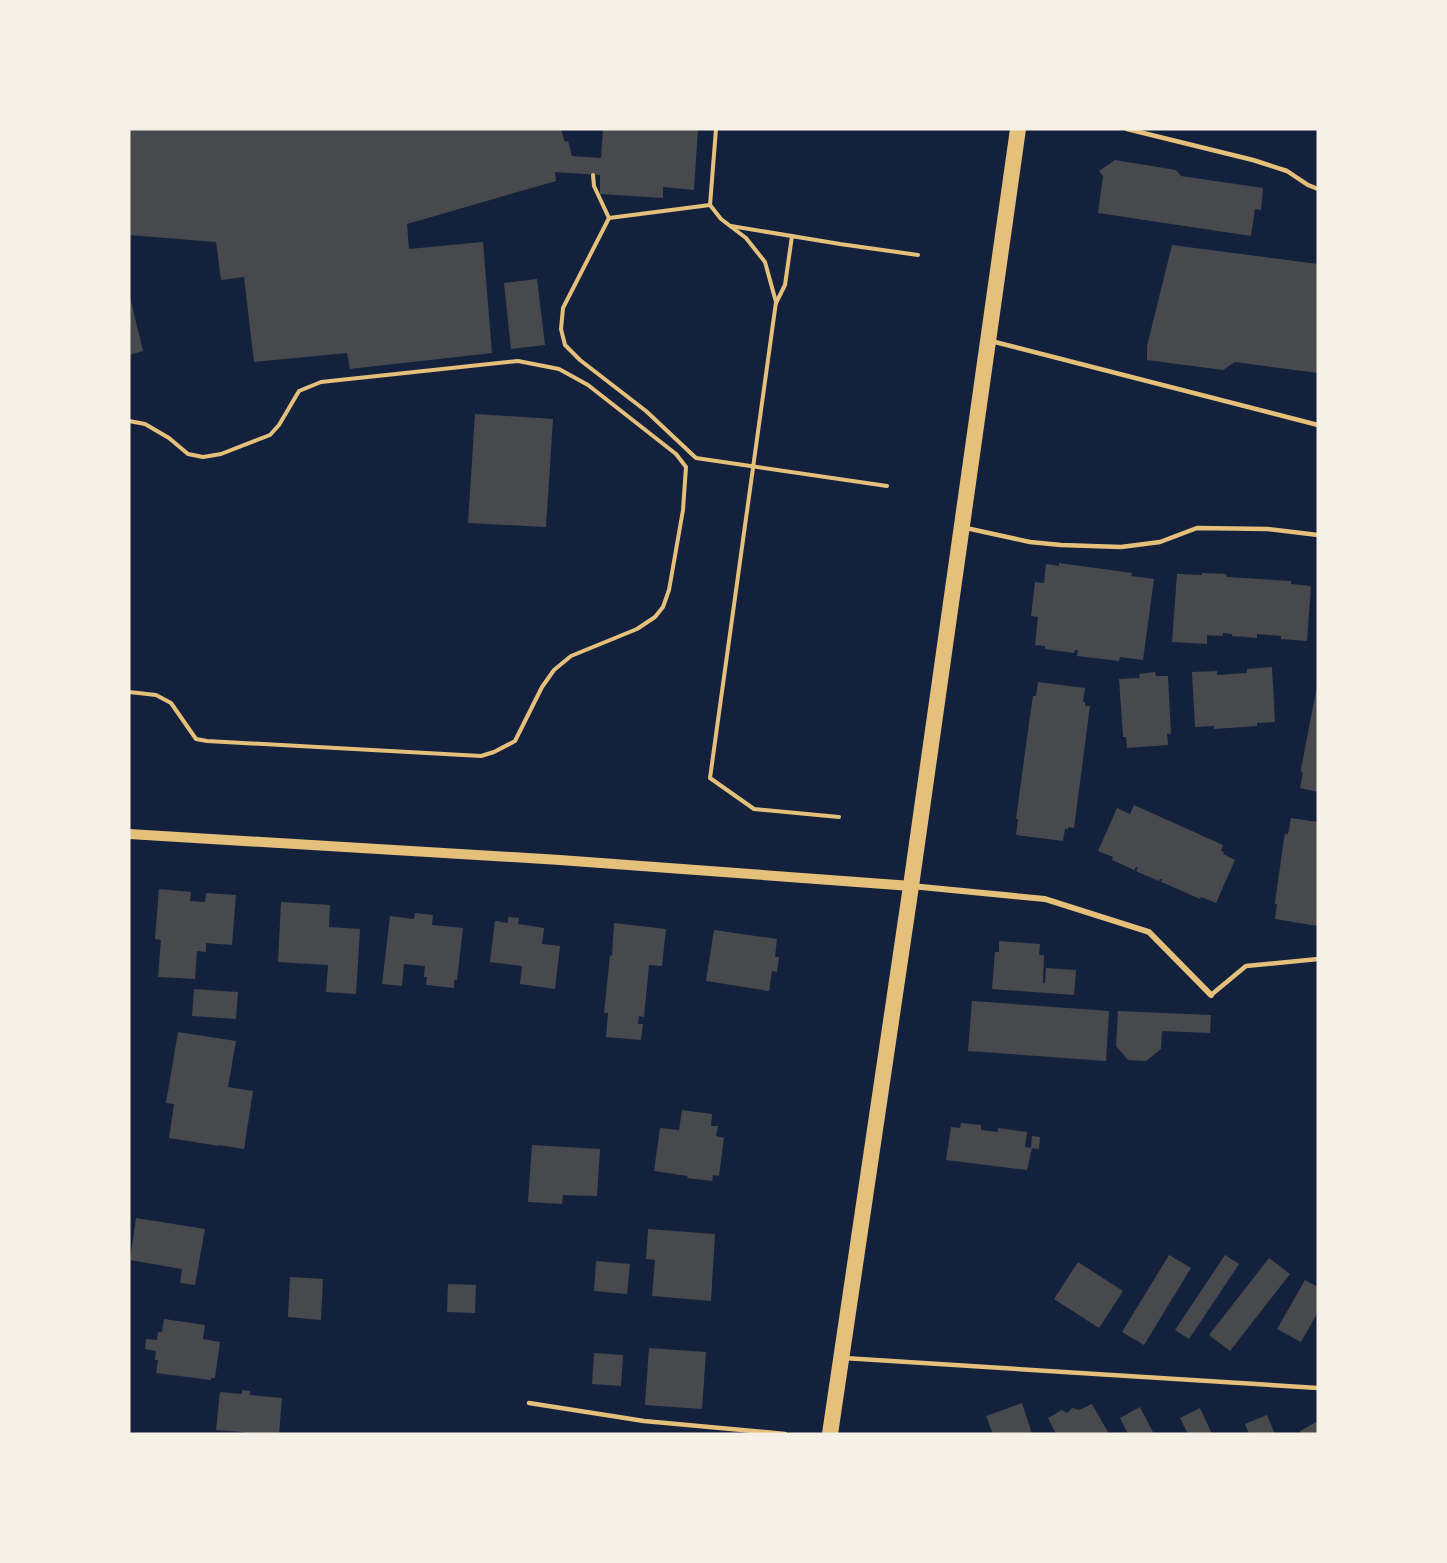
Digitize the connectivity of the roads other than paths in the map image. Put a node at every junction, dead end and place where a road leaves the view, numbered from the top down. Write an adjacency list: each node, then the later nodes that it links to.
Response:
1 (1018, 129): 4 (highway)
2 (1127, 129): 3 (lane)
3 (1318, 189)
4 (988, 341): 5 (lane); 6 (highway)
5 (1318, 424)
6 (962, 527): 7 (lane); 9 (highway)
7 (1318, 535)
8 (129, 834): 9 (street)
9 (911, 886): 11 (street); 12 (highway)
10 (1318, 959): 11 (lane)
11 (1210, 995)
12 (842, 1358): 13 (lane); 16 (highway)
13 (1318, 1388)
14 (529, 1403): 15 (lane)
15 (785, 1434)
16 (830, 1434)

